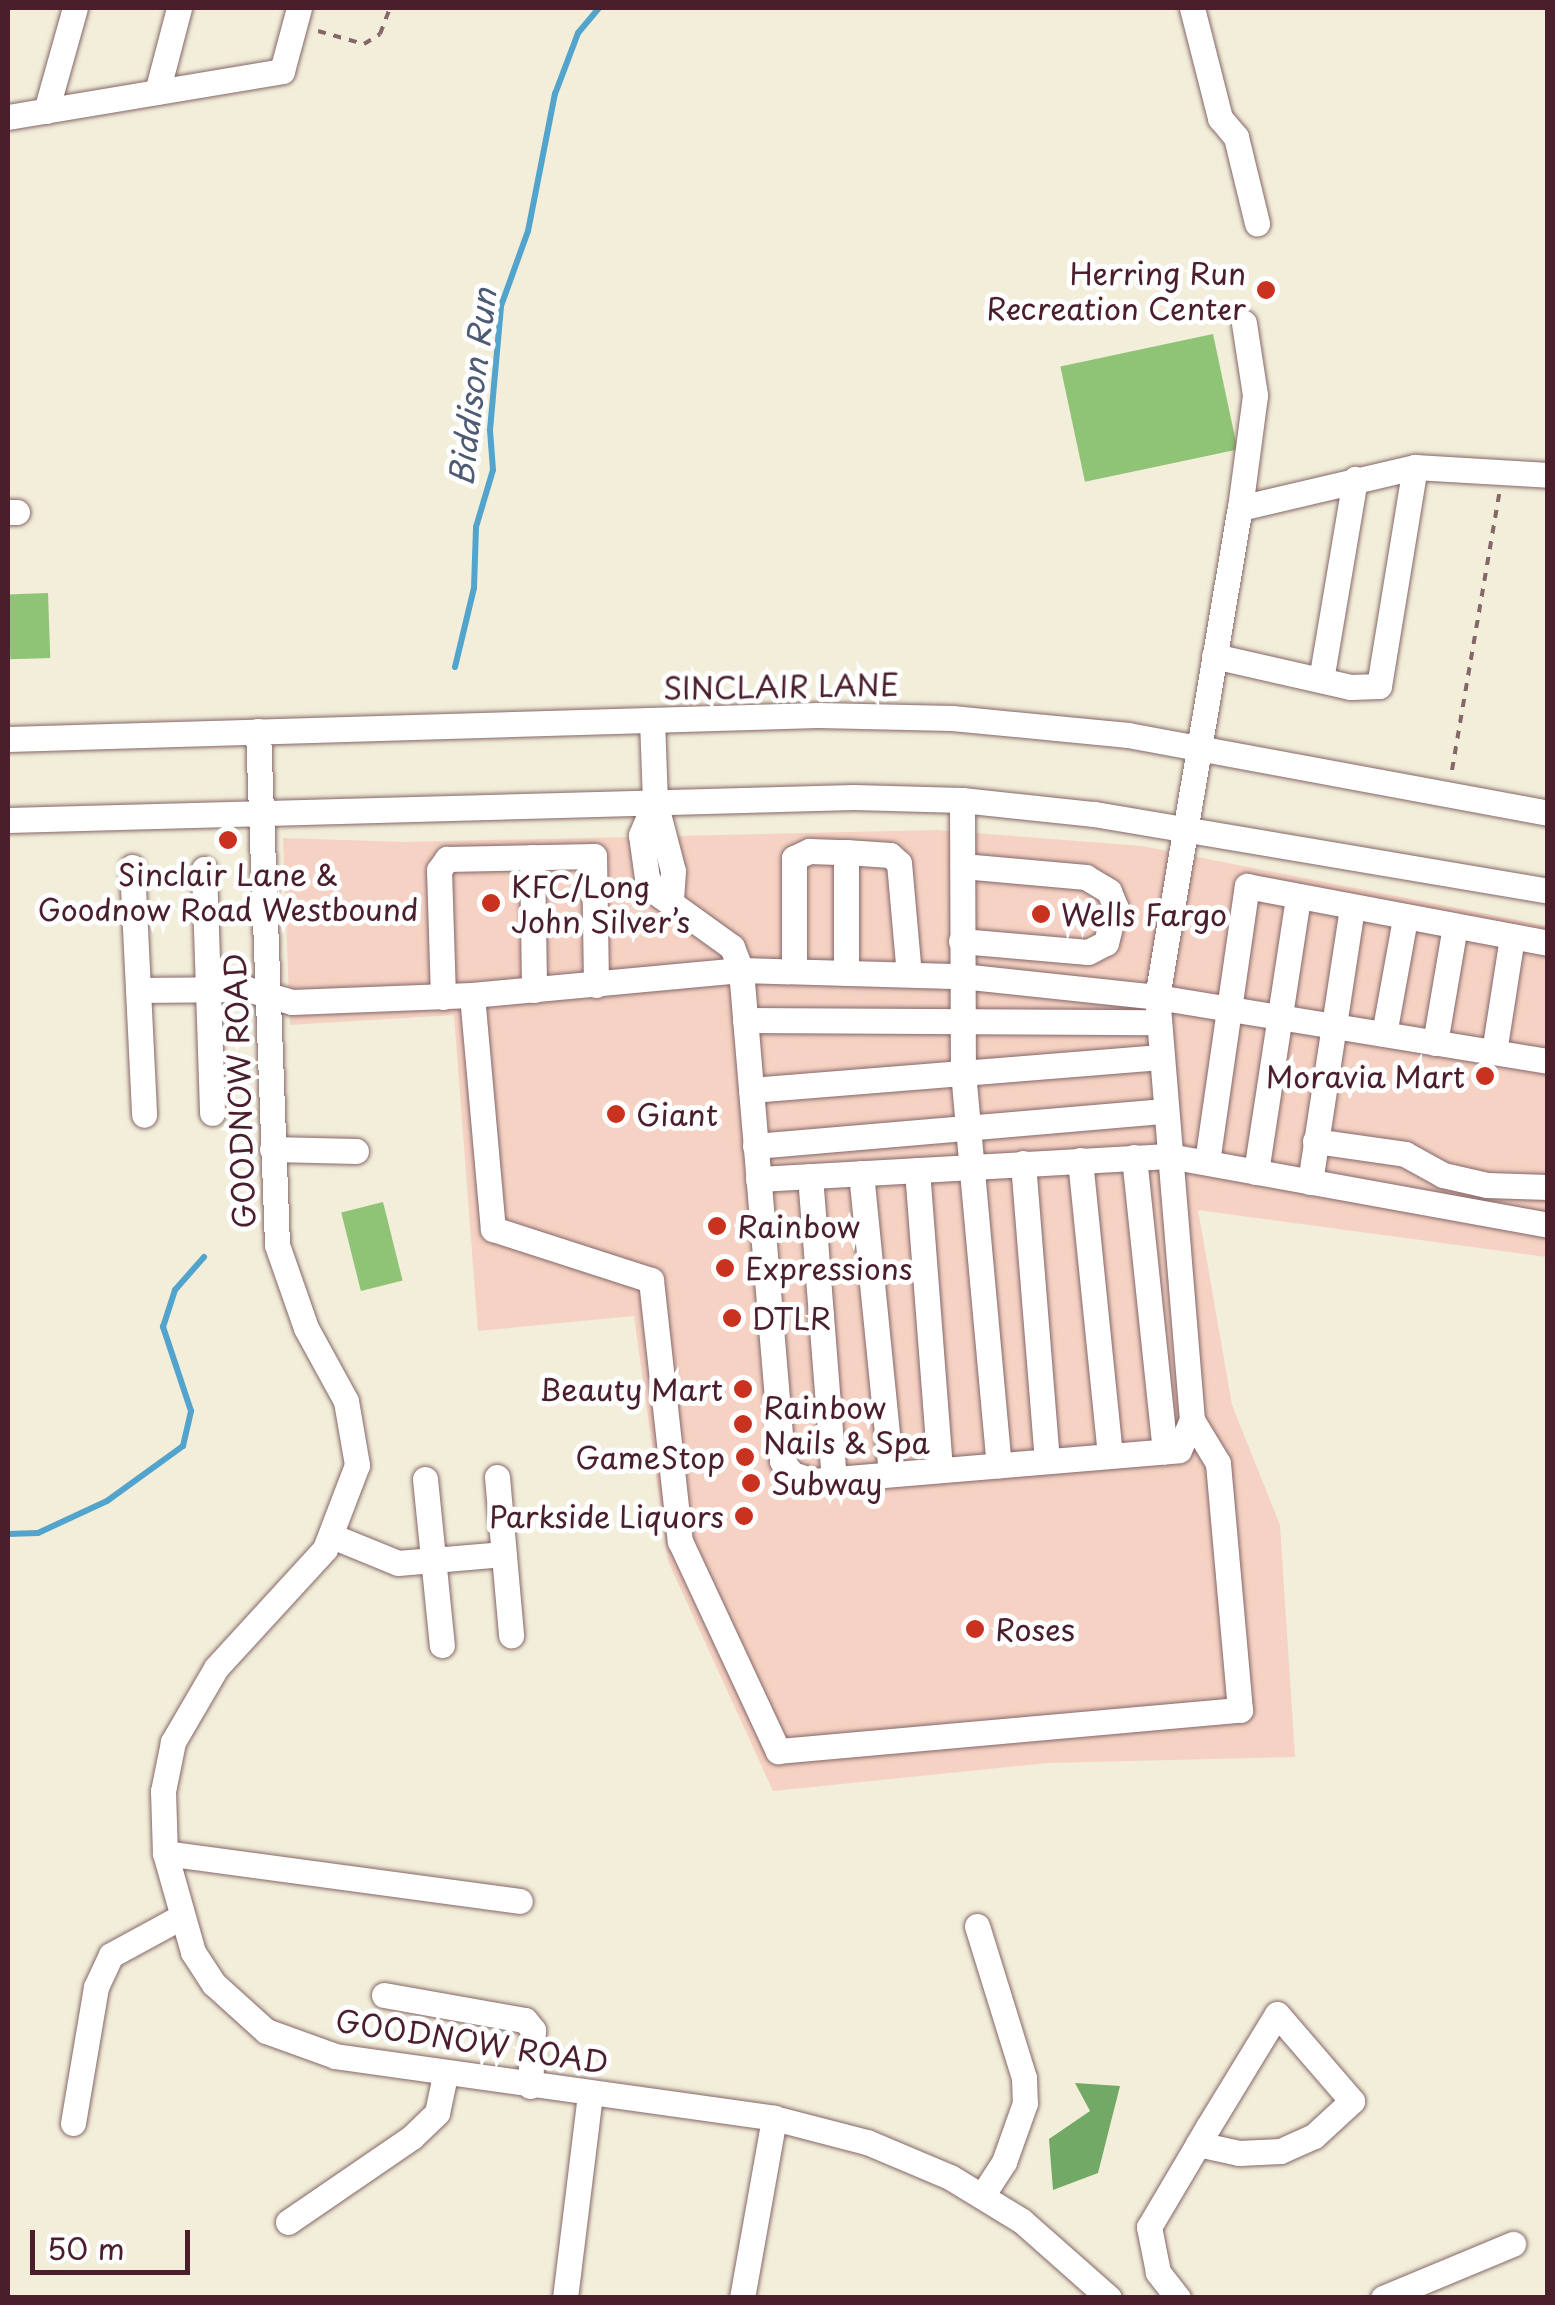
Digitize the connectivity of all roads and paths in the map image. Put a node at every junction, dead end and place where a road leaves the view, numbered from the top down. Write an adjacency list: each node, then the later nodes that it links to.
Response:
1 (75, 8): 7 (street)
2 (179, 8): 6 (street)
3 (390, 8): 5 (path)
4 (1192, 8): 9 (street)
5 (297, 16): 6 (street)
6 (157, 92): 7 (street)
7 (46, 111): 8 (street)
8 (8, 118)
9 (1257, 223)
10 (1244, 323): 15 (street)
11 (1416, 466): 12 (street); 14 (street); 17 (street)
12 (1502, 470): 13 (street); 22 (path)
13 (1548, 475)
14 (1356, 479): 15 (street); 17 (street)
15 (1240, 508): 16 (street)
16 (1214, 656): 17 (street); 21 (street)
17 (1320, 680)
18 (652, 720): 19 (street, SINCLAIR LANE); 21 (street, SINCLAIR LANE); 24 (street)
19 (258, 731): 20 (street, SINCLAIR LANE); 25 (street, GOODNOW ROAD)
20 (8, 738)
21 (1199, 746): 22 (street, SINCLAIR LANE); 28 (street)
22 (1447, 795): 26 (street, SINCLAIR LANE)
23 (962, 800): 24 (street); 28 (street); 31 (street)
24 (655, 802): 25 (street); 42 (street)
25 (262, 814): 27 (street); 51 (street, GOODNOW ROAD)
26 (1548, 814)
27 (8, 820)
28 (1184, 830): 34 (street); 55 (street)
29 (846, 852): 43 (street); 44 (street); 45 (street)
30 (532, 857): 47 (street); 50 (street); 53 (street)
31 (962, 866): 40 (street); 40 (street)
32 (132, 867): 48 (street)
33 (204, 869): 49 (street)
34 (1548, 891)
35 (1298, 896): 36 (street); 54 (street); 56 (street)
36 (1352, 907): 37 (street); 59 (street)
37 (1405, 918): 38 (street); 60 (street)
38 (1456, 926): 39 (street); 61 (street)
39 (1512, 937): 41 (street); 62 (street)
40 (961, 941): 46 (street)
41 (1548, 944)
42 (741, 970): 43 (street); 47 (street); 57 (street)
43 (794, 972): 44 (street)
44 (846, 973): 45 (street)
45 (910, 974): 46 (street)
46 (961, 976): 55 (street); 58 (street)
47 (596, 984): 50 (street)
48 (138, 990): 49 (street); 69 (street)
49 (210, 990): 51 (street); 68 (street)
50 (534, 990): 52 (street)
51 (268, 993): 53 (street); 73 (street, GOODNOW ROAD)
52 (472, 995): 53 (street); 91 (street)
53 (444, 997)
54 (1227, 1008): 55 (street); 56 (street); 78 (street)
55 (1157, 1009): 58 (street); 64 (street)
56 (1279, 1017): 59 (street); 82 (street)
57 (745, 1020): 58 (street); 66 (street)
58 (962, 1021): 65 (street)
59 (1332, 1026): 60 (street); 71 (street)
60 (1384, 1034): 61 (street)
61 (1435, 1043): 62 (street)
62 (1494, 1052): 63 (street)
63 (1546, 1055)
64 (1161, 1057): 65 (street); 67 (street)
65 (963, 1072): 66 (street); 70 (street)
66 (751, 1090): 72 (street)
67 (1166, 1111): 70 (street); 75 (street)
68 (212, 1114)
69 (144, 1116)
70 (966, 1127): 72 (street); 80 (street)
71 (1315, 1142): 86 (street); 87 (street)
72 (755, 1146): 85 (street)
73 (272, 1149): 74 (street); 101 (street, GOODNOW ROAD)
74 (356, 1151)
75 (1169, 1156): 76 (street); 78 (street); 91 (street)
76 (1134, 1158): 77 (street); 92 (street)
77 (1080, 1160): 79 (street); 93 (street)
78 (1207, 1162): 82 (street)
79 (1023, 1163): 80 (street); 94 (street)
80 (969, 1167): 81 (street); 95 (street)
81 (917, 1170): 83 (street); 96 (street)
82 (1256, 1172): 86 (street)
83 (861, 1173): 84 (street); 97 (street)
84 (810, 1176): 85 (street); 100 (street)
85 (758, 1179): 100 (street)
86 (1310, 1182): 89 (street)
87 (1486, 1185): 88 (street); 89 (street)
88 (1548, 1187)
89 (1484, 1214): 90 (street)
90 (1548, 1225)
91 (1192, 1420): 92 (street)
92 (1165, 1451): 93 (street)
93 (1110, 1455): 94 (street)
94 (1047, 1460): 95 (street)
95 (1000, 1465): 96 (street)
96 (940, 1470): 97 (street)
97 (891, 1474): 100 (street)
98 (497, 1477): 102 (street)
99 (426, 1479): 103 (street)
100 (834, 1479)
101 (332, 1536): 103 (street); 106 (street, GOODNOW ROAD)
102 (504, 1554): 103 (street); 104 (street)
103 (435, 1559): 105 (street)
104 (511, 1635)
105 (442, 1645)
106 (166, 1853): 107 (street); 108 (street, GOODNOW ROAD)
107 (520, 1901)
108 (179, 1918): 111 (street, GOODNOW ROAD); 115 (street)
109 (977, 1926): 117 (street)
110 (384, 1996): 112 (street)
111 (446, 2074): 112 (street, GOODNOW ROAD); 118 (street)
112 (530, 2086): 113 (street, GOODNOW ROAD)
113 (590, 2093): 114 (street, GOODNOW ROAD); 120 (street)
114 (774, 2118): 117 (street, GOODNOW ROAD); 121 (street)
115 (72, 2123)
116 (1198, 2144): 116 (street); 123 (street)
117 (982, 2196): 122 (street, GOODNOW ROAD)
118 (288, 2222)
119 (1513, 2244): 124 (street)
120 (565, 2298)
121 (742, 2298)
122 (1108, 2298)
123 (1178, 2298)
124 (1383, 2298)

